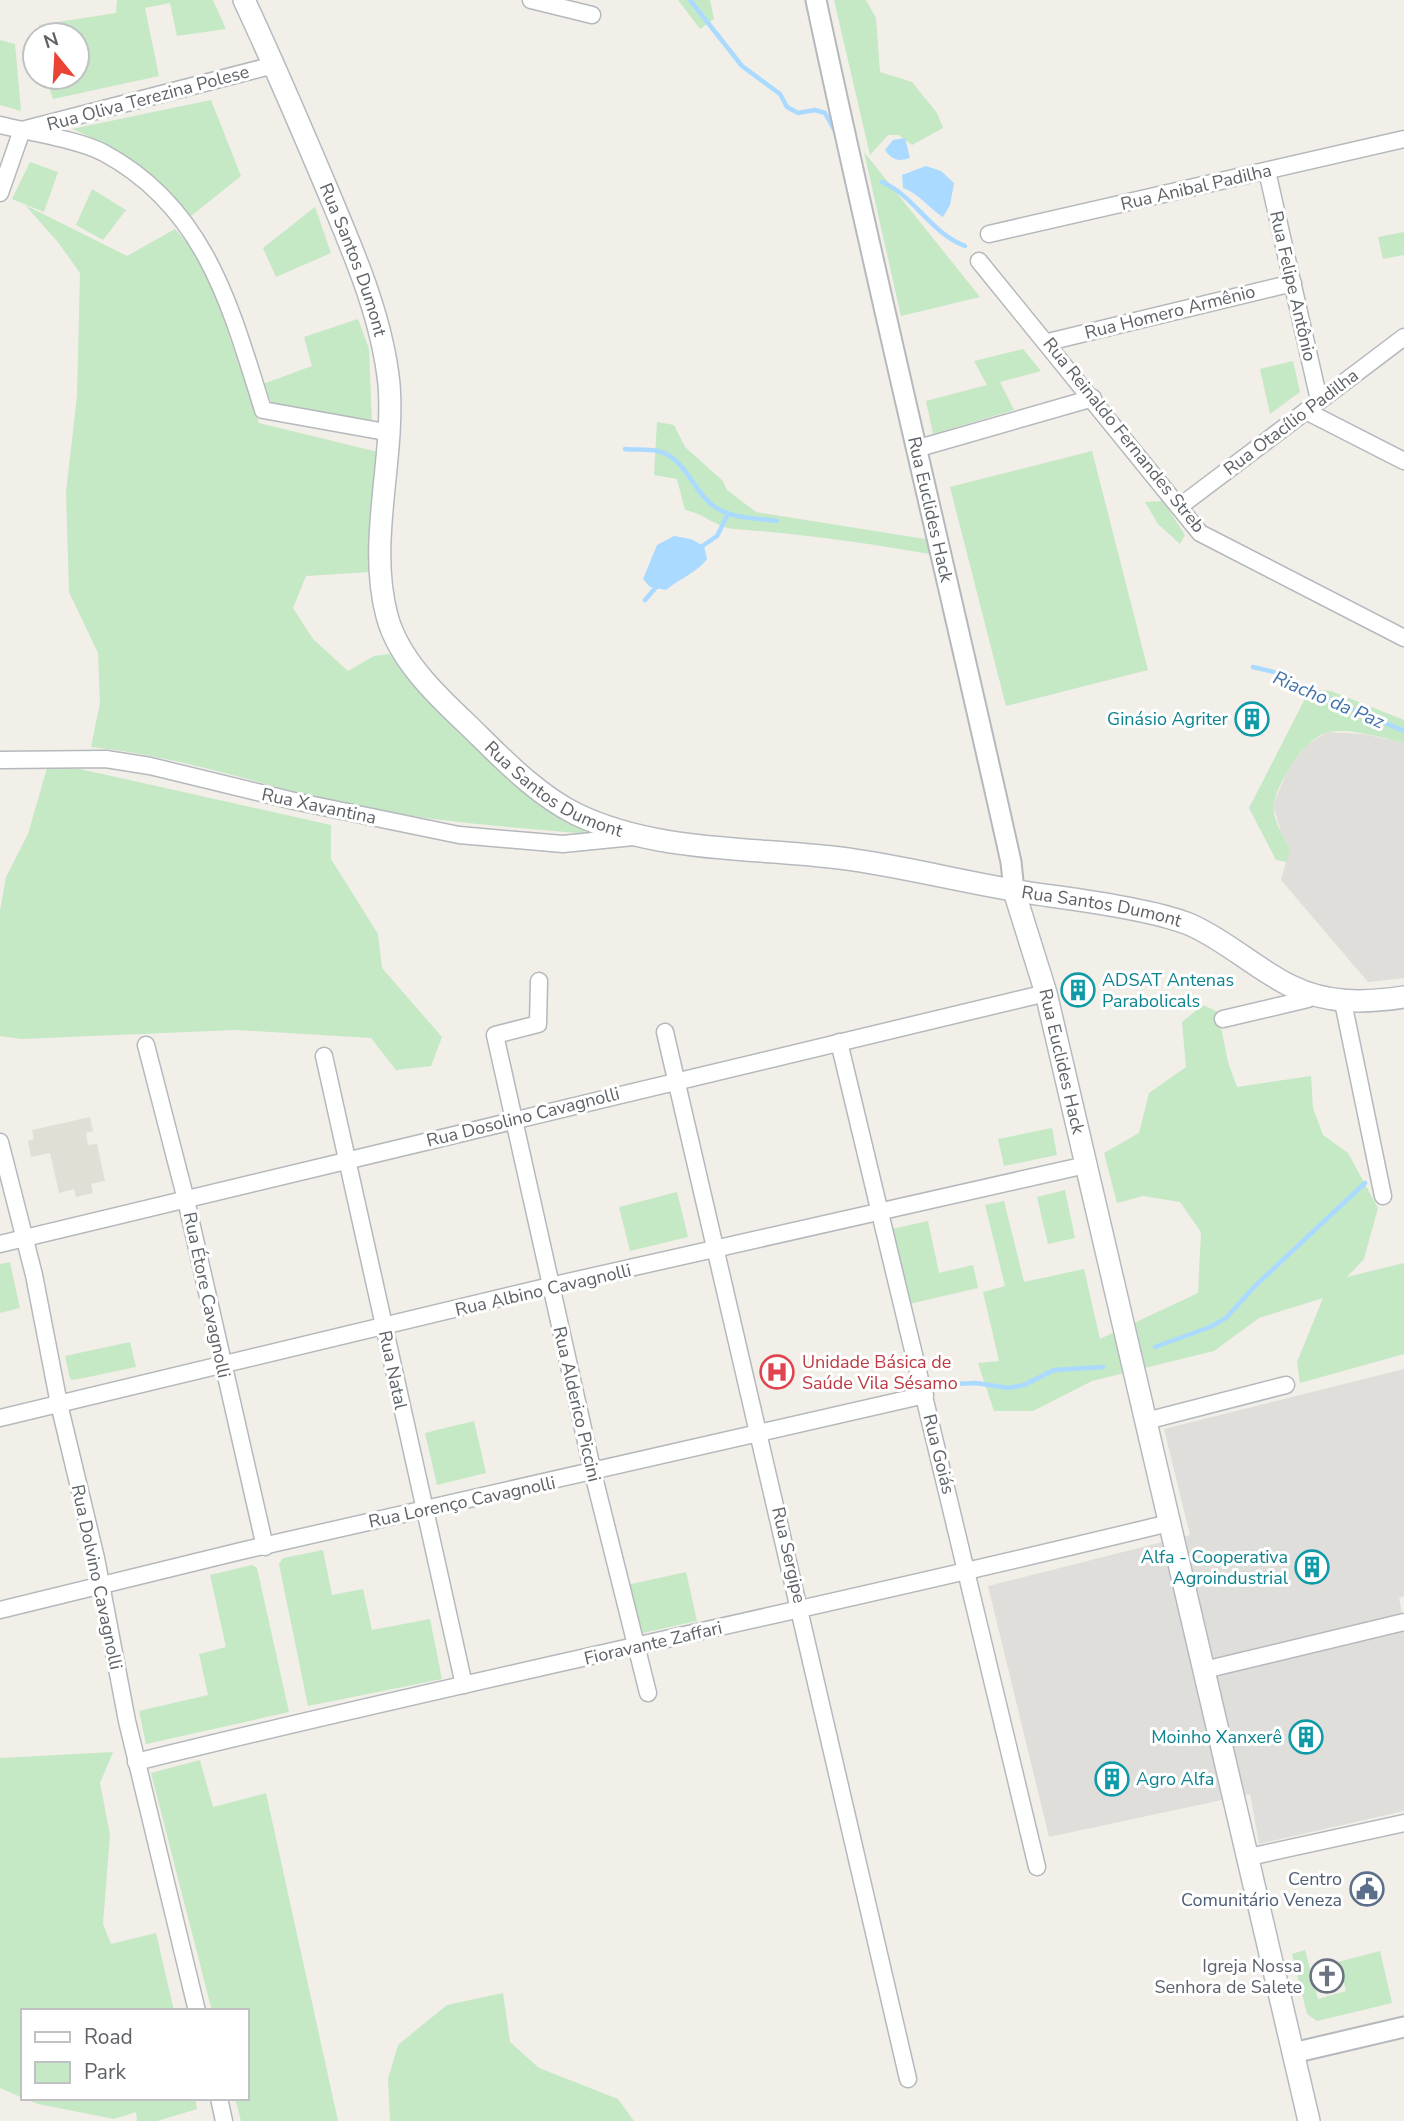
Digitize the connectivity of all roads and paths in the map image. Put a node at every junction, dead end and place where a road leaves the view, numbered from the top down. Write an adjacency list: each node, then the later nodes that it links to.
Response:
1 (244, 0): 5 (main road, Rua Santos Dumont)
2 (531, 0): 4 (street)
3 (816, 0): 19 (street, Rua Euclides Hack)
4 (592, 15)
5 (274, 65): 7 (street, Rua Oliva Terezina Polese); 18 (main road, Rua Santos Dumont)
6 (0, 125): 7 (street)
7 (22, 130): 10 (street); 18 (street)
8 (1404, 139): 9 (street, Rua Anibal Padilha)
9 (1267, 171): 11 (street, Rua Anibal Padilha); 13 (street, Rua Felipe Antônio)
10 (0, 193)
11 (989, 234)
12 (979, 261): 15 (street, Rua Reinaldo Fernandes Streb)
13 (1293, 284): 15 (street, Rua Homero Armênio); 17 (street, Rua Felipe Antônio)
14 (1404, 337): 17 (street, Rua Otacílio Padilha)
15 (1048, 342): 16 (street, Rua Reinaldo Fernandes Streb)
16 (1093, 398): 19 (street); 21 (street, Rua Reinaldo Fernandes Streb)
17 (1313, 405): 20 (street); 21 (street, Rua Otacílio Padilha)
18 (391, 433): 24 (main road, Rua Santos Dumont)
19 (919, 448): 25 (street, Rua Euclides Hack)
20 (1404, 461)
21 (1179, 507): 22 (street, Rua Reinaldo Fernandes Streb)
22 (1404, 638)
23 (0, 760): 24 (street, Rua Xavantina)
24 (639, 836): 25 (main road, Rua Santos Dumont)
25 (1014, 891): 27 (main road, Rua Euclides Hack); 28 (main road, Rua Santos Dumont)
26 (539, 981): 37 (street, Rua Alderico Piccini)
27 (1046, 993): 33 (street, Rua Dosolino Cavagnolli); 40 (main road, Rua Euclides Hack)
28 (1311, 993): 30 (main road, Rua Santos Dumont); 31 (street)
29 (1404, 997): 30 (main road, Rua Santos Dumont)
30 (1343, 1002): 41 (street)
31 (1223, 1019)
32 (665, 1032): 36 (street, Rua Sergipe)
33 (839, 1042): 36 (street, Rua Dosolino Cavagnolli); 43 (street, Rua Goiás)
34 (146, 1045): 42 (street, Rua Étore Cavagnolli)
35 (324, 1056): 39 (street, Rua Natal)
36 (678, 1080): 37 (street, Rua Dosolino Cavagnolli); 46 (street, Rua Sergipe)
37 (513, 1121): 39 (street, Rua Dosolino Cavagnolli); 47 (street, Rua Alderico Piccini)
38 (0, 1142): 44 (street, Rua Dolvino Cavagnolli)
39 (347, 1159): 42 (street, Rua Dosolino Cavagnolli); 48 (street, Rua Natal)
40 (1086, 1165): 43 (street, Rua Albino Cavagnolli); 54 (main road, Rua Euclides Hack)
41 (1382, 1196)
42 (186, 1200): 44 (street, Rua Dosolino Cavagnolli); 49 (street, Rua Étore Cavagnolli)
43 (879, 1214): 46 (street, Rua Albino Cavagnolli); 51 (street, Rua Goiás)
44 (25, 1238): 45 (street, Rua Dosolino Cavagnolli); 52 (street, Rua Dolvino Cavagnolli)
45 (0, 1244)
46 (718, 1250): 47 (street, Rua Albino Cavagnolli); 55 (street, Rua Sergipe)
47 (550, 1286): 48 (street, Rua Albino Cavagnolli); 56 (street, Rua Alderico Piccini)
48 (384, 1328): 49 (street, Rua Albino Cavagnolli); 57 (street, Rua Natal)
49 (222, 1367): 52 (street, Rua Albino Cavagnolli); 59 (street, Rua Étore Cavagnolli)
50 (1286, 1385): 54 (street)
51 (925, 1395): 55 (street, Rua Lorenço Cavagnolli); 60 (street, Rua Goiás)
52 (59, 1404): 53 (street, Rua Albino Cavagnolli); 61 (street, Rua Dolvino Cavagnolli)
53 (0, 1418)
54 (1146, 1421): 58 (main road, Rua Euclides Hack)
55 (760, 1433): 56 (street, Rua Lorenço Cavagnolli); 62 (street, Rua Sergipe)
56 (593, 1473): 57 (street, Rua Lorenço Cavagnolli); 65 (street, Rua Alderico Piccini)
57 (423, 1509): 59 (street, Rua Lorenço Cavagnolli); 67 (street, Rua Natal)
58 (1169, 1523): 60 (street, Fioravante Zaffari); 66 (main road, Rua Euclides Hack)
59 (264, 1547): 61 (street, Rua Lorenço Cavagnolli)
60 (967, 1572): 62 (street, Fioravante Zaffari); 72 (street, Rua Goiás)
61 (101, 1586): 63 (street, Rua Lorenço Cavagnolli); 69 (street, Rua Dolvino Cavagnolli)
62 (801, 1609): 65 (street, Fioravante Zaffari); 76 (street, Rua Sergipe)
63 (0, 1610)
64 (1404, 1622): 66 (street)
65 (636, 1648): 67 (street, Fioravante Zaffari); 68 (street, Rua Alderico Piccini)
66 (1203, 1670): 71 (main road, Rua Euclides Hack)
67 (464, 1685): 69 (street, Fioravante Zaffari)
68 (648, 1693)
69 (136, 1762): 73 (street, Rua Dolvino Cavagnolli)
70 (1404, 1823): 71 (street)
71 (1249, 1857): 75 (main road, Rua Euclides Hack)
72 (1037, 1867)
73 (197, 2009)
74 (1404, 2027): 75 (street)
75 (1293, 2053): 79 (main road, Rua Euclides Hack)
76 (908, 2079)
77 (219, 2100): 78 (street)
78 (224, 2121)
79 (1309, 2121)

